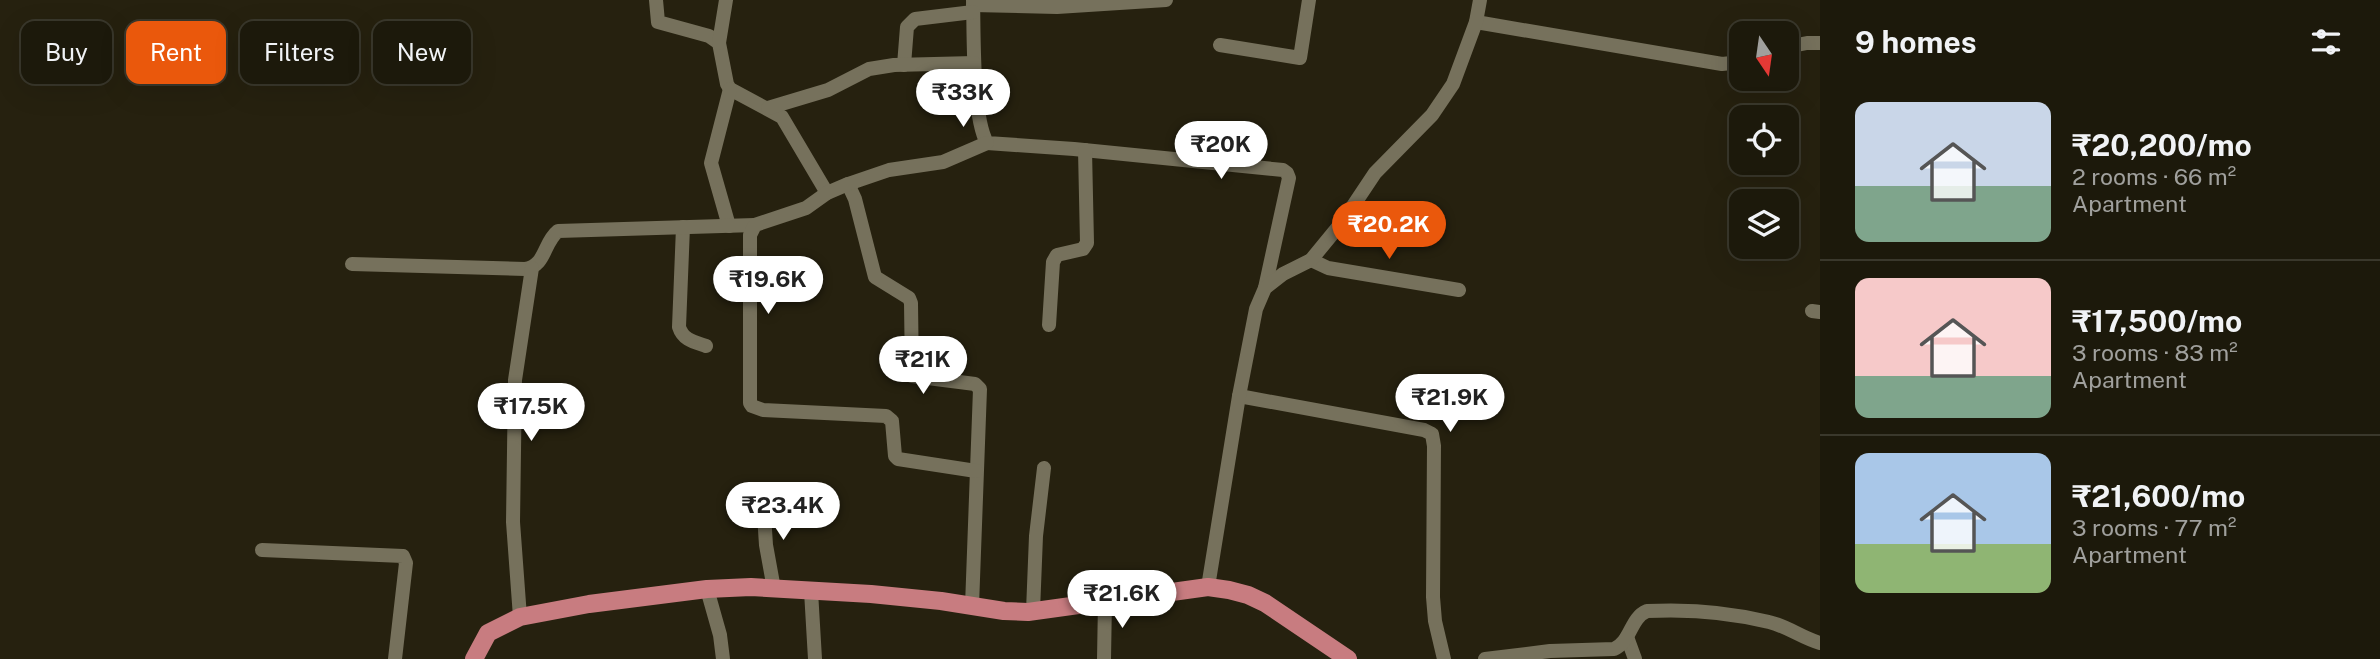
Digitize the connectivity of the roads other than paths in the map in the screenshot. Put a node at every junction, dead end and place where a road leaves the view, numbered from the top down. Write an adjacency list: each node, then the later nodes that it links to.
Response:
1 (656, 0): 9 (street)
2 (726, 0): 9 (street)
3 (1167, 0): 6 (street)
4 (1309, 0): 11 (street)
5 (1480, 0): 8 (street)
6 (1074, 3): 7 (street)
7 (973, 6): 13 (street); 15 (street)
8 (1476, 22): 14 (street); 25 (street)
9 (719, 43): 16 (street)
10 (1820, 43): 12 (street)
11 (1220, 45)
12 (1799, 45)
13 (974, 63): 15 (street); 18 (street)
14 (1729, 63)
15 (904, 65): 17 (street)
16 (730, 89): 17 (street); 23 (street)
17 (768, 108): 21 (street)
18 (987, 143): 19 (street); 20 (street)
19 (1085, 150): 28 (street); 30 (street)
20 (848, 184): 21 (street); 34 (street)
21 (827, 193): 22 (street)
22 (755, 225): 23 (street); 34 (street)
23 (729, 226): 24 (street)
24 (683, 227): 27 (street); 31 (street)
25 (1311, 260): 28 (street); 29 (street)
26 (352, 264): 27 (street)
27 (532, 268): 44 (street)
28 (1265, 288): 32 (street)
29 (1459, 290)
30 (1049, 325)
31 (706, 346)
32 (1239, 396): 37 (street); 54 (street)
33 (1044, 468): 43 (street)
34 (976, 471): 42 (street)
35 (763, 499): 39 (street)
36 (262, 550): 48 (street)
37 (1208, 587): 41 (main road); 47 (main road)
38 (707, 589): 39 (main road); 44 (main road); 50 (street)
39 (774, 589): 40 (main road)
40 (811, 591): 42 (main road); 51 (street)
41 (1105, 601): 43 (main road); 52 (street)
42 (972, 606): 43 (main road)
43 (1033, 611)
44 (520, 617): 49 (main road)
45 (1626, 637): 46 (street); 55 (street); 56 (street)
46 (1820, 643)
47 (1330, 654): 53 (main road)
48 (395, 659)
49 (474, 659)
50 (723, 659)
51 (815, 659)
52 (1104, 659)
53 (1348, 659)
54 (1444, 659)
55 (1485, 659)
56 (1635, 659)

